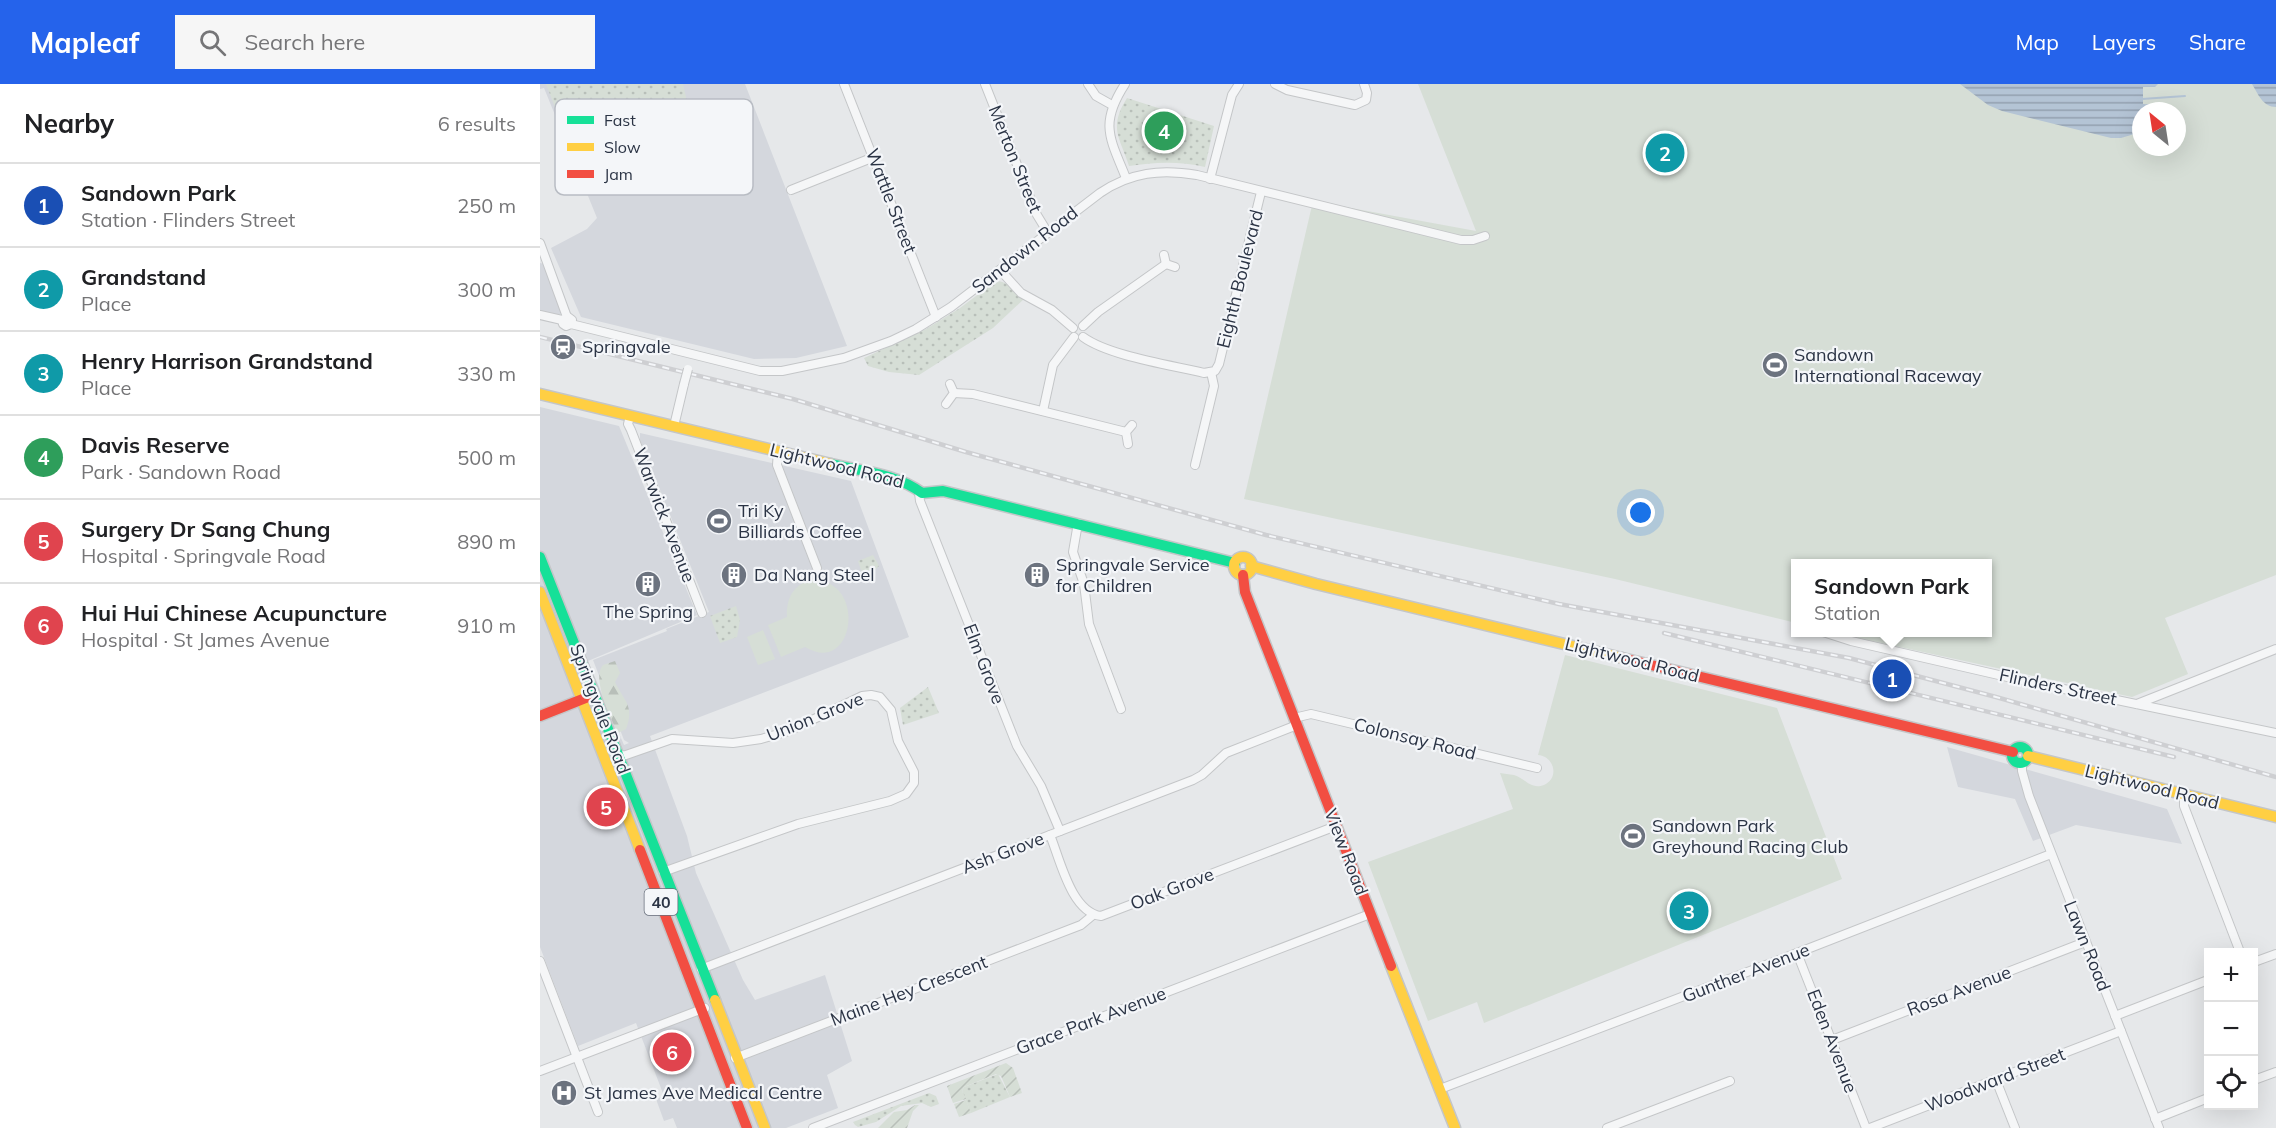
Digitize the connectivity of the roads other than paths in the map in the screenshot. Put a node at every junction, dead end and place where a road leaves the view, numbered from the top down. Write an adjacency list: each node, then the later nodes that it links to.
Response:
1 (844, 84): 9 (street, Wattle Street)
2 (985, 84): 14 (street, Merton Street)
3 (1088, 84): 8 (street)
4 (1125, 84): 8 (street)
5 (1239, 84): 11 (street)
6 (1275, 84): 7 (street)
7 (1364, 84)
8 (1112, 105): 10 (street)
9 (874, 157): 12 (street); 20 (street, Wattle Street)
10 (1126, 178): 11 (street, Sandown Road); 14 (street, Sandown Road)
11 (1210, 179): 13 (street, Sandown Road)
12 (791, 190)
13 (1261, 192): 15 (street, Sandown Road); 24 (street, Eighth Boulevard)
14 (1048, 233): 18 (street, Sandown Road)
15 (1485, 237)
16 (540, 243): 21 (street)
17 (1175, 267): 22 (street)
18 (1000, 270): 20 (street, Sandown Road); 22 (street, Eighth Boulevard)
19 (540, 315): 21 (street, Sandown Road)
20 (936, 317): 23 (street, Sandown Road)
21 (567, 320): 23 (street, Sandown Road)
22 (1076, 334): 24 (street, Eighth Boulevard); 27 (street)
23 (691, 354): 29 (street, bridge)
24 (1211, 372): 32 (street)
25 (540, 394): 28 (main road, Lightwood Road)
26 (946, 404): 27 (street)
27 (1043, 411): 30 (street)
28 (630, 416): 29 (main road, Lightwood Road); 41 (street, Warwick Avenue)
29 (674, 426): 31 (main road, Lightwood Road)
30 (1128, 444)
31 (778, 451): 33 (main road, Lightwood Road); 38 (street)
32 (1195, 465)
33 (920, 493): 34 (main road, Lightwood Road); 58 (street, Elm Grove)
34 (1078, 523): 36 (main road, Lightwood Road); 47 (street)
35 (540, 557): 44 (main road, Springvale Road / 40)
36 (1234, 563): 37 (main road); 39 (main road)
37 (1251, 566): 39 (main road); 53 (main road, Lightwood Road)
38 (817, 568)
39 (1243, 575): 49 (main road, View Road)
40 (540, 592): 45 (main road, Springvale Road / 40)
41 (702, 613)
42 (1837, 637): 46 (street, Flinders Street)
43 (2276, 649): 46 (street)
44 (594, 695): 45 (main road); 51 (main road, Springvale Road / 40)
45 (582, 699): 48 (main road); 52 (main road, Springvale Road / 40)
46 (2137, 704): 50 (street, Flinders Street)
47 (1121, 709)
48 (540, 716)
49 (1295, 721): 54 (street, Colonsay Road); 57 (main road, View Road); 58 (street, Ash Grove)
50 (2276, 733)
51 (618, 756): 52 (street, Union Grove); 61 (main road, Springvale Road / 40); 61 (street, Union Grove)
52 (606, 760): 73 (main road, Springvale Road / 40)
53 (2025, 760): 55 (main road, Lightwood Road); 60 (street, Lawn Road)
54 (1537, 768)
55 (2184, 795): 56 (main road, Lightwood Road); 65 (street)
56 (2276, 817)
57 (1336, 826): 62 (main road, View Road); 63 (street, Oak Grove)
58 (1060, 831): 59 (street, Ash Grove)
59 (1050, 835): 63 (street); 70 (street, Ash Grove)
60 (2051, 854): 64 (street, Lawn Road); 66 (street, Gunther Avenue)
61 (663, 872): 70 (main road, Springvale Road / 40)
62 (1370, 914): 85 (main road, View Road); 91 (street, Grace Park Avenue)
63 (1093, 915): 78 (street, Maine Hey Crescent)
64 (2085, 942): 74 (street, Lawn Road); 76 (street, Rosa Avenue)
65 (2238, 948)
66 (1797, 953): 76 (street, Eden Avenue); 85 (street, Gunther Avenue)
67 (2276, 954): 68 (street)
68 (2258, 960)
69 (540, 961): 77 (street)
70 (701, 969): 72 (main road, Springvale Road / 40)
71 (2204, 982): 74 (street)
72 (716, 1004): 73 (street); 78 (main road, Springvale Road / 40)
73 (703, 1009): 77 (street); 79 (main road, Springvale Road / 40)
74 (2115, 1016): 75 (street, Lawn Road)
75 (2121, 1031): 84 (street, Woodward Street); 88 (street, Lawn Road)
76 (1832, 1040): 94 (street, Eden Avenue)
77 (577, 1057): 80 (street); 87 (street)
78 (737, 1057): 79 (street, Maine Hey Crescent); 90 (main road, Springvale Road / 40)
79 (723, 1062): 89 (main road, Springvale Road / 40)
80 (540, 1071)
81 (2276, 1072): 82 (street)
82 (2258, 1078)
83 (1730, 1080): 93 (street)
84 (1996, 1080): 94 (street, Woodward Street); 95 (street)
85 (1440, 1089): 92 (main road, View Road)
86 (2204, 1100): 88 (street)
87 (598, 1112)
88 (2155, 1119): 96 (street, Lawn Road)
89 (747, 1128)
90 (765, 1128)
91 (813, 1128)
92 (1455, 1128)
93 (1607, 1128)
94 (1872, 1128)
95 (2015, 1128)
96 (2159, 1128)

